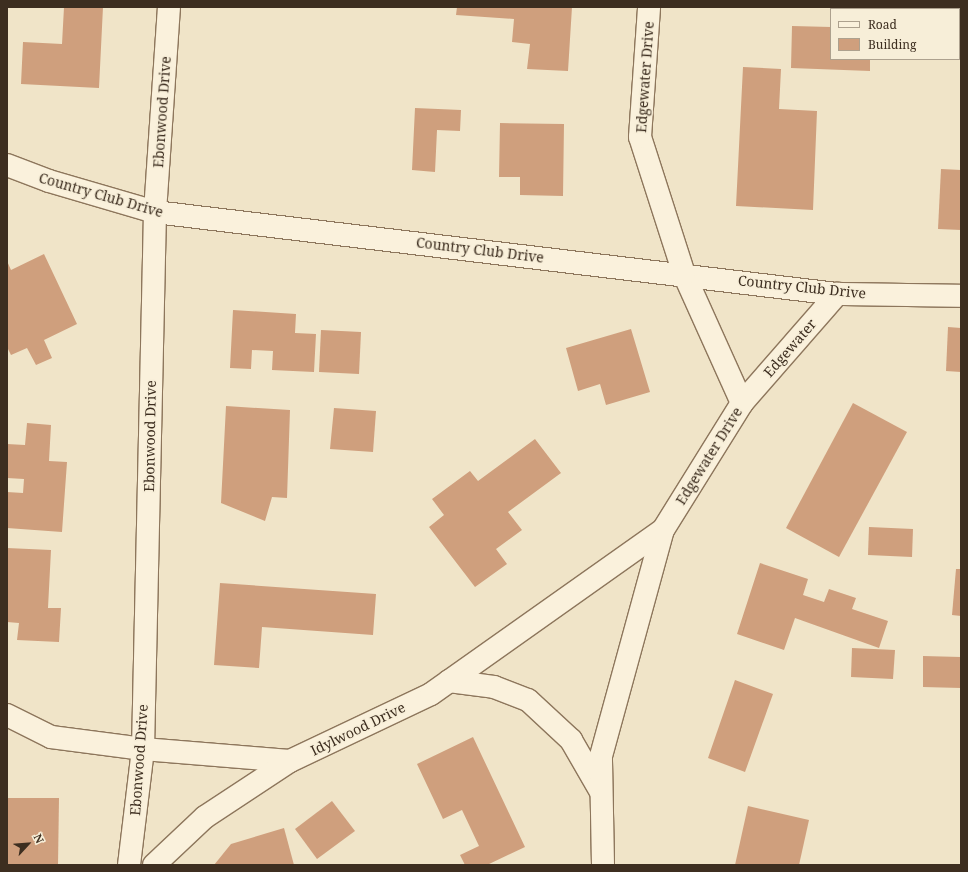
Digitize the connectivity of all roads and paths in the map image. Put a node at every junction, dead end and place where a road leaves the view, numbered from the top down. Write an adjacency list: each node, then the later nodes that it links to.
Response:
1 (169, 7): 4 (street, Ebonwood Drive)
2 (649, 7): 5 (street, Edgewater Drive)
3 (7, 165): 4 (street, Country Club Drive)
4 (155, 212): 5 (street, Country Club Drive); 12 (street, Ebonwood Drive)
5 (684, 274): 6 (street, Country Club Drive); 8 (street, Edgewater Drive)
6 (837, 294): 7 (street, Country Club Drive); 8 (street, Edgewater)
7 (961, 296)
8 (742, 403): 9 (street, Edgewater Drive)
9 (663, 530): 10 (street, Idylwood Drive); 14 (street, Edgewater Drive)
10 (449, 681): 13 (street, Idylwood Drive); 14 (street)
11 (7, 715): 12 (street)
12 (143, 749): 13 (street); 15 (street, Ebonwood Drive)
13 (290, 761): 16 (street, Idylwood Drive)
14 (602, 793): 17 (street, Edgewater Drive)
15 (129, 865)
16 (154, 865)
17 (603, 865)

